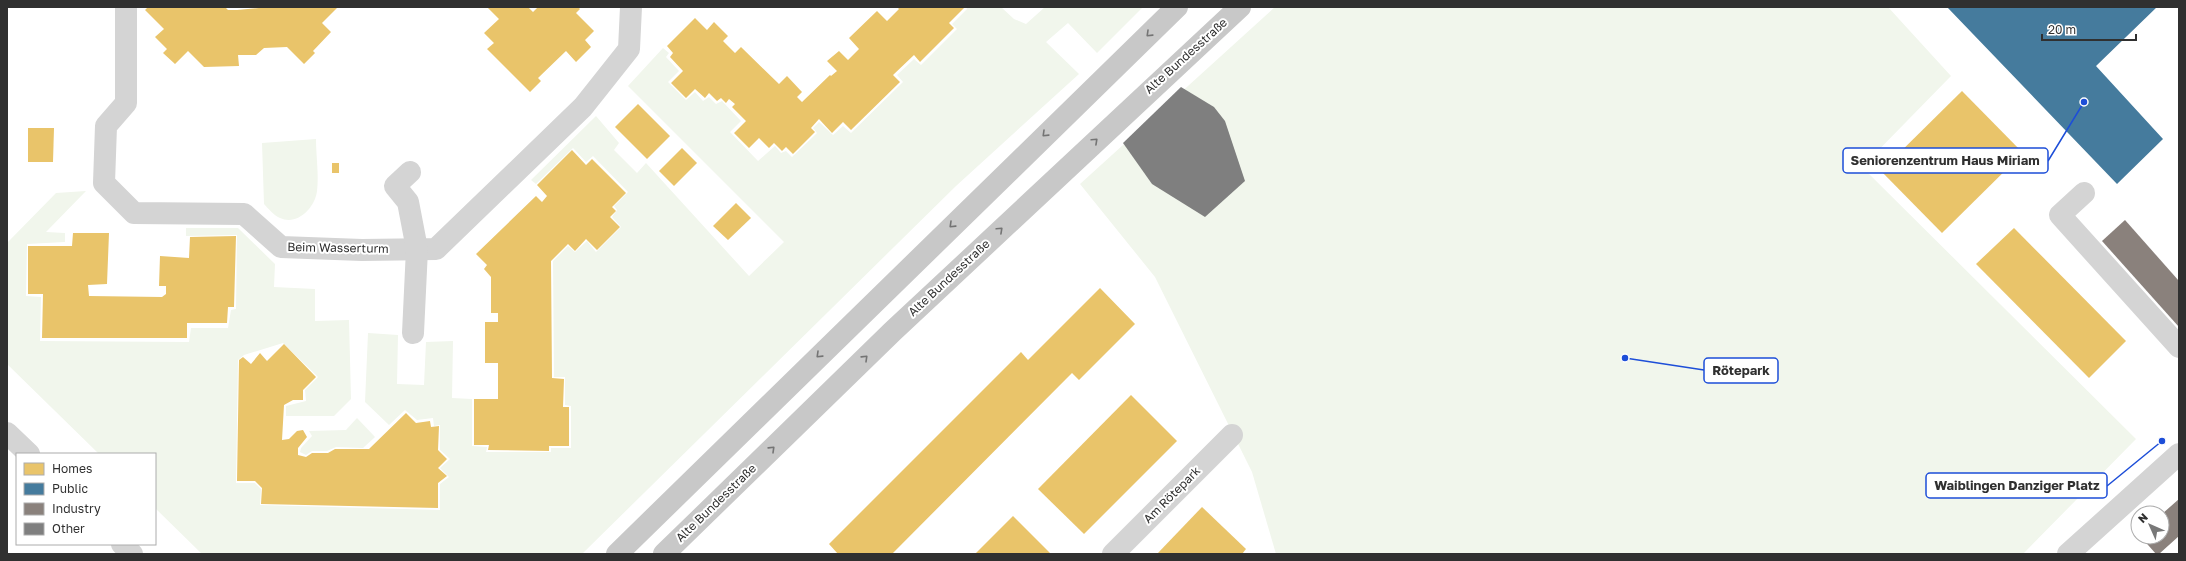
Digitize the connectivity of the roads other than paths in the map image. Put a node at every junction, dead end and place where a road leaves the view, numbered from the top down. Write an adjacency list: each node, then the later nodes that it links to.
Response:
1 (126, 7): 7 (street, Beim Wasserturm)
2 (631, 7): 7 (street, Beim Wasserturm)
3 (1177, 7): 17 (main road, one-way to 17)
4 (1240, 7): 18 (main road, Alte Bundesstraße, one-way to 4)
5 (410, 172): 7 (street)
6 (2084, 193): 9 (street)
7 (417, 249): 8 (street)
8 (413, 333)
9 (2179, 347)
10 (7, 433): 12 (street)
11 (1232, 435): 19 (street, Am Rötepark)
12 (28, 453)
13 (2179, 454): 15 (street)
14 (123, 545): 16 (street)
15 (2078, 550)
16 (132, 554)
17 (617, 554)
18 (664, 554)
19 (1113, 554)

